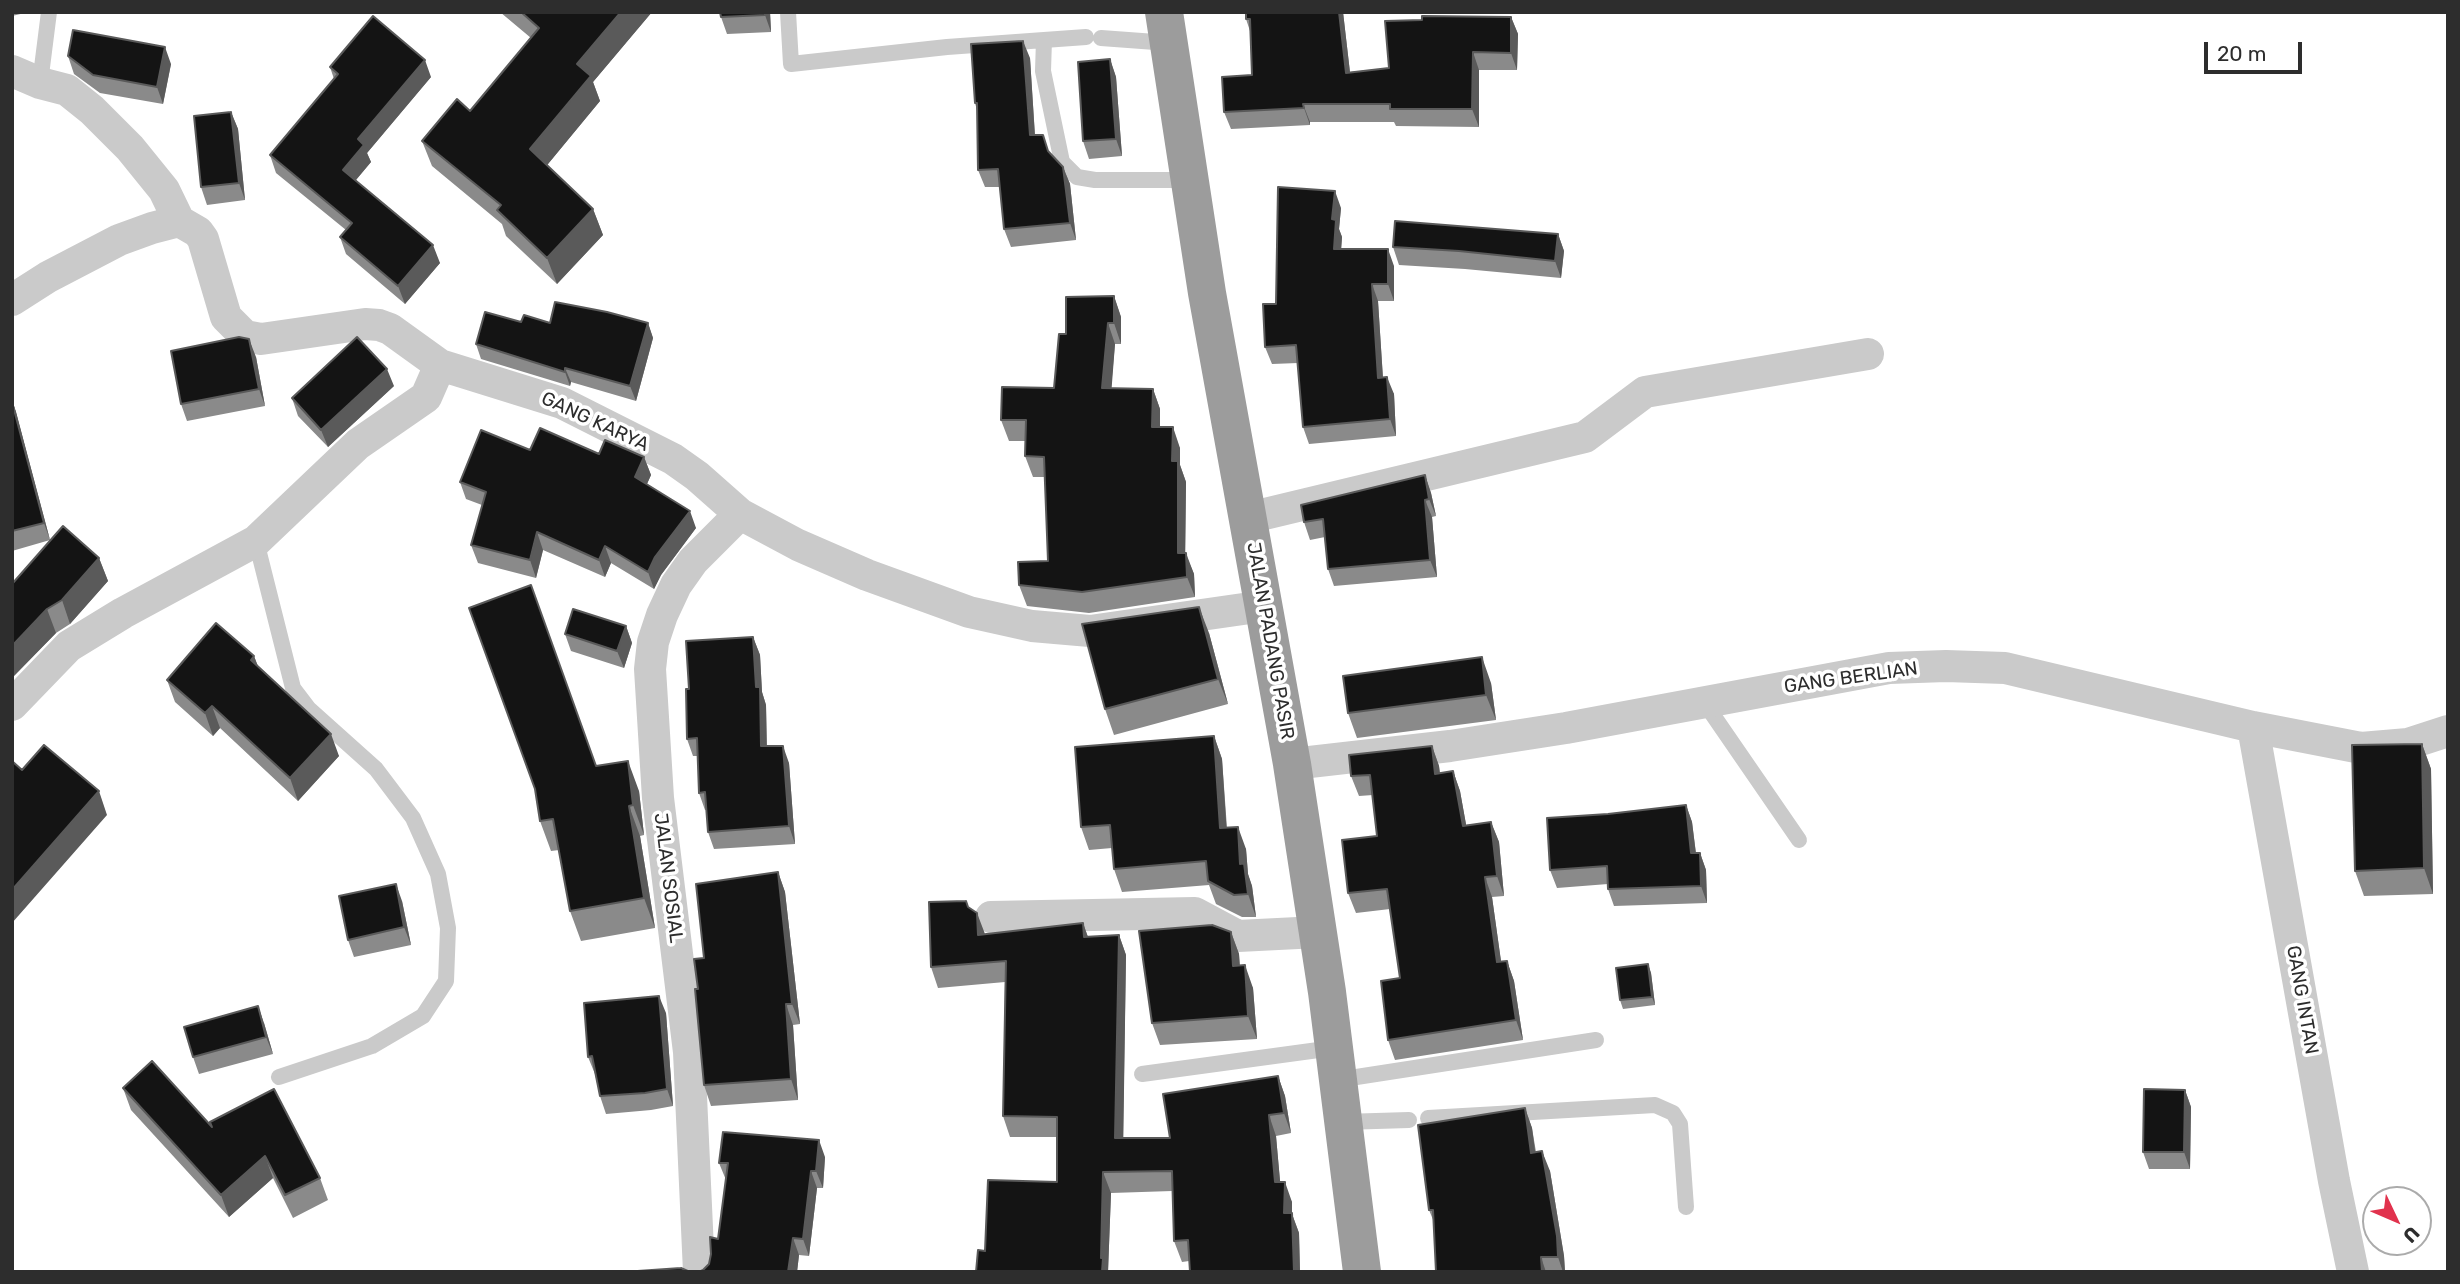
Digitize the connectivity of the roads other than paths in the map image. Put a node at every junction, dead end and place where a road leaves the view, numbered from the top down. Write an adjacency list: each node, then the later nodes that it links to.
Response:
1 (49, 12): 5 (lane)
2 (788, 12): 4 (lane)
3 (1166, 28): 4 (lane); 6 (highway, JALAN PADANG PASIR)
4 (1044, 40): 6 (lane)
5 (26, 77): 7 (street)
6 (1189, 180): 12 (highway, JALAN PADANG PASIR)
7 (179, 221): 8 (street); 10 (street, GANG KARYA)
8 (12, 300)
9 (1868, 354): 12 (street)
10 (440, 365): 11 (street, GANG KARYA); 13 (street)
11 (740, 514): 14 (street, GANG KARYA); 31 (street, JALAN SOSIAL)
12 (1248, 518): 14 (highway, JALAN PADANG PASIR)
13 (256, 541): 16 (street); 26 (lane)
14 (1264, 606): 19 (highway, JALAN PADANG PASIR)
15 (1704, 702): 17 (street, GANG BERLIAN); 19 (street, GANG BERLIAN); 20 (lane)
16 (12, 705)
17 (2253, 727): 18 (street, GANG BERLIAN); 33 (street, GANG INTAN)
18 (2448, 731)
19 (1292, 764): 22 (highway, JALAN PADANG PASIR)
20 (1799, 839)
21 (991, 917): 22 (street)
22 (1318, 932): 24 (highway, JALAN PADANG PASIR)
23 (1596, 1040): 24 (lane)
24 (1335, 1064): 25 (lane); 29 (highway, JALAN PADANG PASIR)
25 (1142, 1074)
26 (279, 1077)
27 (1428, 1118): 30 (lane)
28 (1409, 1120): 29 (lane)
29 (1343, 1122): 32 (highway, JALAN PADANG PASIR)
30 (1686, 1207)
31 (699, 1272)
32 (1362, 1272)
33 (2353, 1272)

